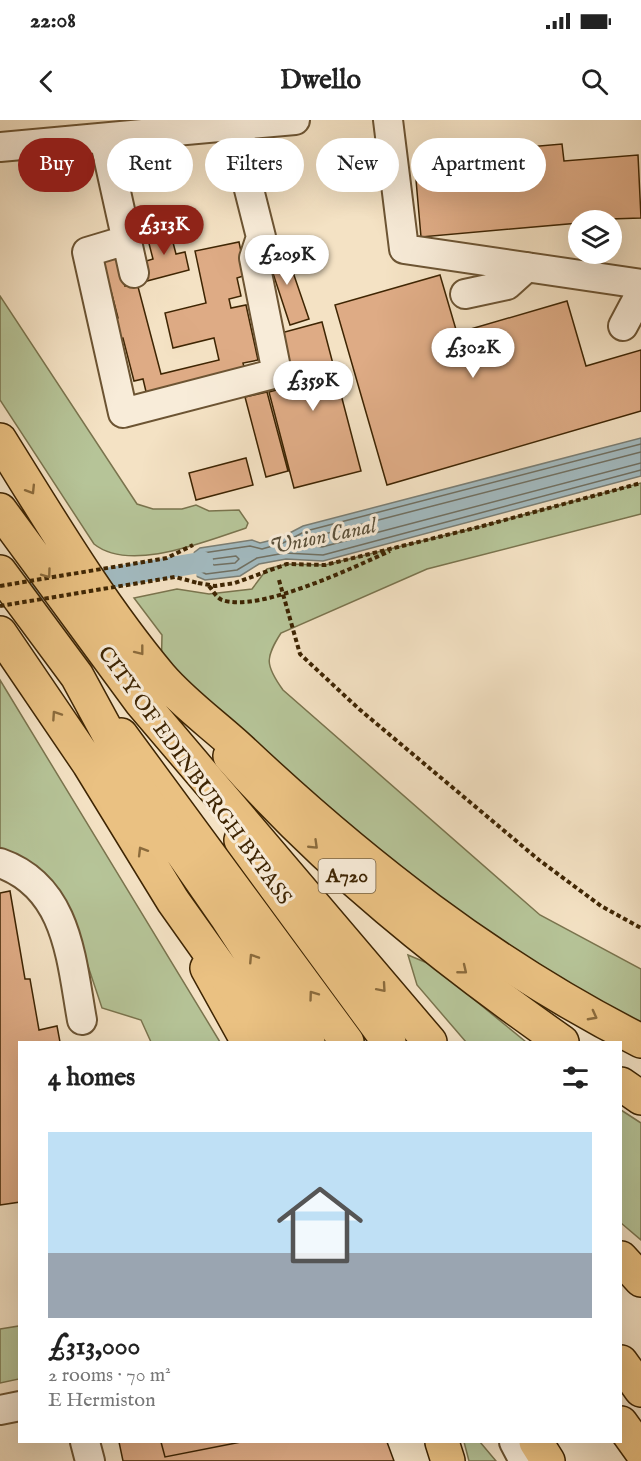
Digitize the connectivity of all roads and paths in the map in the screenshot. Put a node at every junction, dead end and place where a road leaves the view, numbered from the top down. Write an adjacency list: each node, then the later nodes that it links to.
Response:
1 (295, 120): 3 (street)
2 (388, 120): 7 (street)
3 (233, 126): 4 (street); 6 (street)
4 (104, 138): 5 (street); 6 (street)
5 (0, 147)
6 (127, 240): 8 (street)
7 (527, 267): 9 (street); 11 (street)
8 (134, 273)
9 (641, 284)
10 (641, 292): 12 (street)
11 (465, 294)
12 (623, 326)
13 (0, 440): 26 (main road, A720, one-way to 26)
14 (641, 483): 17 (path)
15 (0, 510): 27 (main road, CITY OF EDINBURGH BYPASS / A720, one-way to 27)
16 (193, 545): 20 (path, bridge)
17 (398, 547): 21 (path); 22 (path)
18 (0, 572): 25 (main road, CITY OF EDINBURGH BYPASS)
19 (279, 580): 22 (path)
20 (0, 586)
21 (209, 586): 22 (path); 23 (path, bridge)
22 (282, 592): 30 (path)
23 (0, 606)
24 (0, 633): 29 (main road, one-way to 24)
25 (77, 676): 34 (main road, one-way to 25); 35 (main road, CITY OF EDINBURGH BYPASS, one-way to 25)
26 (161, 678): 38 (main road, A720, one-way to 38); 39 (main road, one-way to 39)
27 (141, 702): 36 (main road, CITY OF EDINBURGH BYPASS / A720); 37 (main road, one-way to 37)
28 (0, 863): 31 (street)
29 (173, 901): 32 (main road); 33 (main road)
30 (641, 928)
31 (82, 1020)
32 (247, 1041)
33 (272, 1041)
34 (307, 1041)
35 (346, 1041)
36 (387, 1041)
37 (429, 1041)
38 (561, 1041)
39 (641, 1041)
40 (622, 1085): 41 (main road)
41 (641, 1098)
42 (622, 1259): 43 (main road)
43 (641, 1280)
44 (622, 1363): 45 (main road)
45 (641, 1390)
46 (18, 1406): 47 (street)
47 (0, 1410)
48 (622, 1424): 53 (main road)
49 (85, 1443): 54 (street)
50 (442, 1443): 55 (main road)
51 (515, 1443): 56 (street)
52 (537, 1443): 57 (main road)
53 (641, 1451)
54 (90, 1461)
55 (448, 1461)
56 (524, 1461)
57 (548, 1461)

